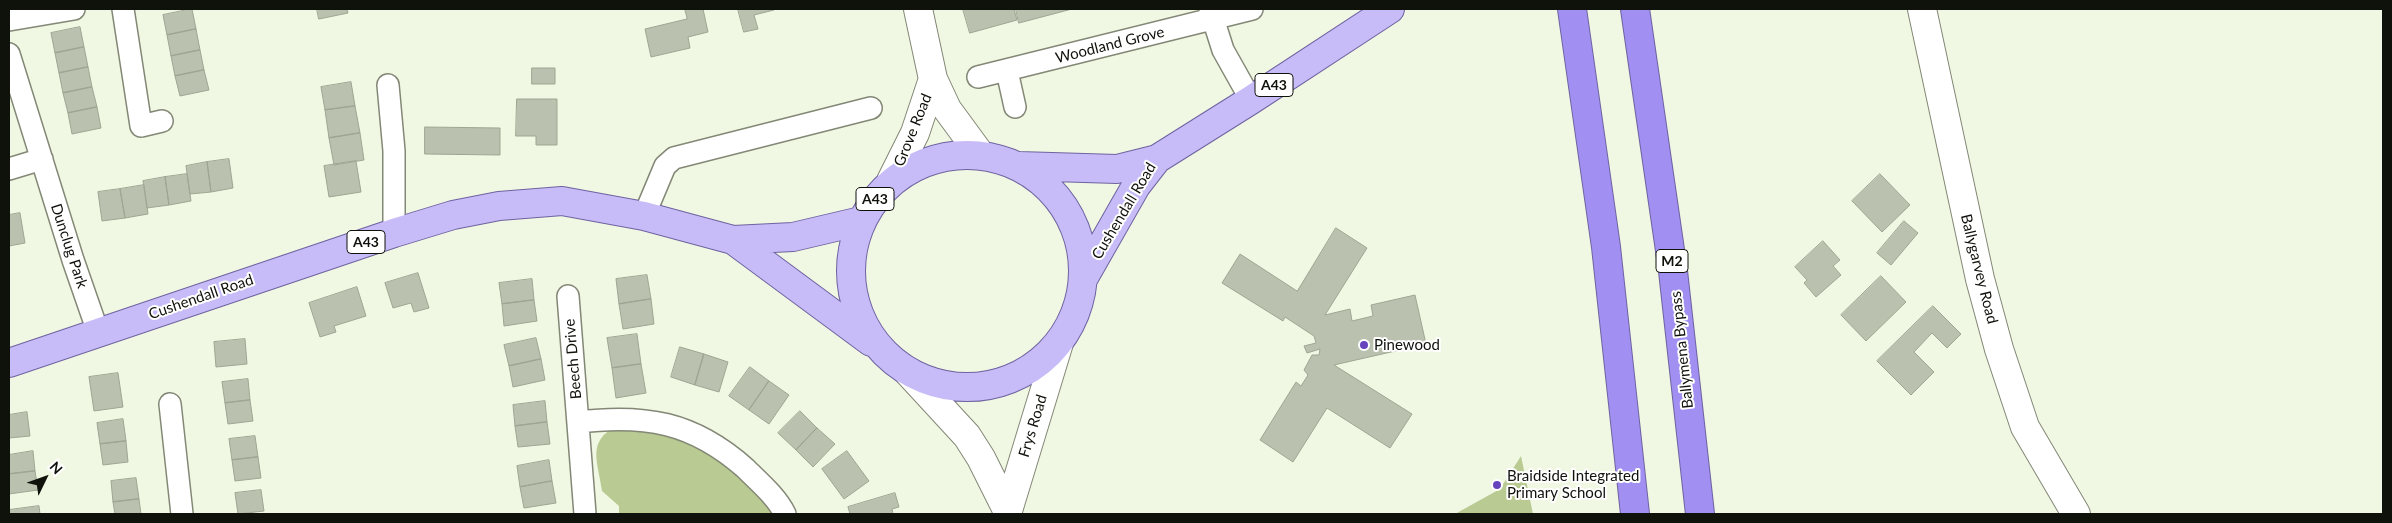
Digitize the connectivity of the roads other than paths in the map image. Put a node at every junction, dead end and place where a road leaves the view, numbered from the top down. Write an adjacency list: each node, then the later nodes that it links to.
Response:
1 (74, 9): 10 (street)
2 (123, 9): 19 (street)
3 (918, 9): 14 (street, Grove Road)
4 (1252, 9): 8 (street, Woodland Grove)
5 (1390, 9): 16 (main road, A43)
6 (1635, 9): 44 (highway, Ballymena Bypass / M2)
7 (1922, 9): 45 (street, Ballygarvey Road)
8 (1212, 14): 12 (street, Woodland Grove); 16 (street)
9 (1573, 15): 43 (highway)
10 (9, 20)
11 (9, 54): 21 (street, Dunclug Park)
12 (1007, 71): 13 (street, Woodland Grove); 17 (street)
13 (978, 77)
14 (933, 79): 20 (street, Grove Road); 25 (street, Grove Road)
15 (388, 85): 28 (street)
16 (1251, 100): 22 (main road, A43)
17 (1015, 107)
18 (871, 108): 26 (street)
19 (162, 121)
20 (980, 154): 23 (main road, A43); 25 (main road, A43)
21 (42, 159): 24 (street); 32 (street, Dunclug Park)
22 (1157, 159): 23 (main road, Cushendall Road / A43); 30 (main road, Cushendall Road / A43)
23 (1019, 166): 30 (main road, A43)
24 (9, 168)
25 (891, 181): 27 (main road, A43)
26 (644, 216): 28 (main road, Cushendall Road / A43); 29 (main road, Cushendall Road / A43)
27 (861, 220): 29 (main road, Cushendall Road / A43); 34 (main road, A43)
28 (394, 233): 32 (main road, Cushendall Road / A43)
29 (733, 240): 34 (main road, Cushendall Road / A43)
30 (1083, 279): 33 (main road, A43)
31 (568, 296): 38 (street, Beech Drive)
32 (98, 332): 35 (main road, Cushendall Road / A43)
33 (1059, 343): 36 (main road, A43); 39 (street, Frys Road)
34 (883, 352): 36 (main road, A43)
35 (9, 363)
36 (908, 372): 39 (street, Frys Road)
37 (170, 404): 40 (street)
38 (578, 422): 41 (street, Beech Drive); 42 (street, Beech Drive)
39 (1007, 512)
40 (182, 514)
41 (585, 514)
42 (785, 514)
43 (1635, 514)
44 (1700, 514)
45 (2076, 514)

